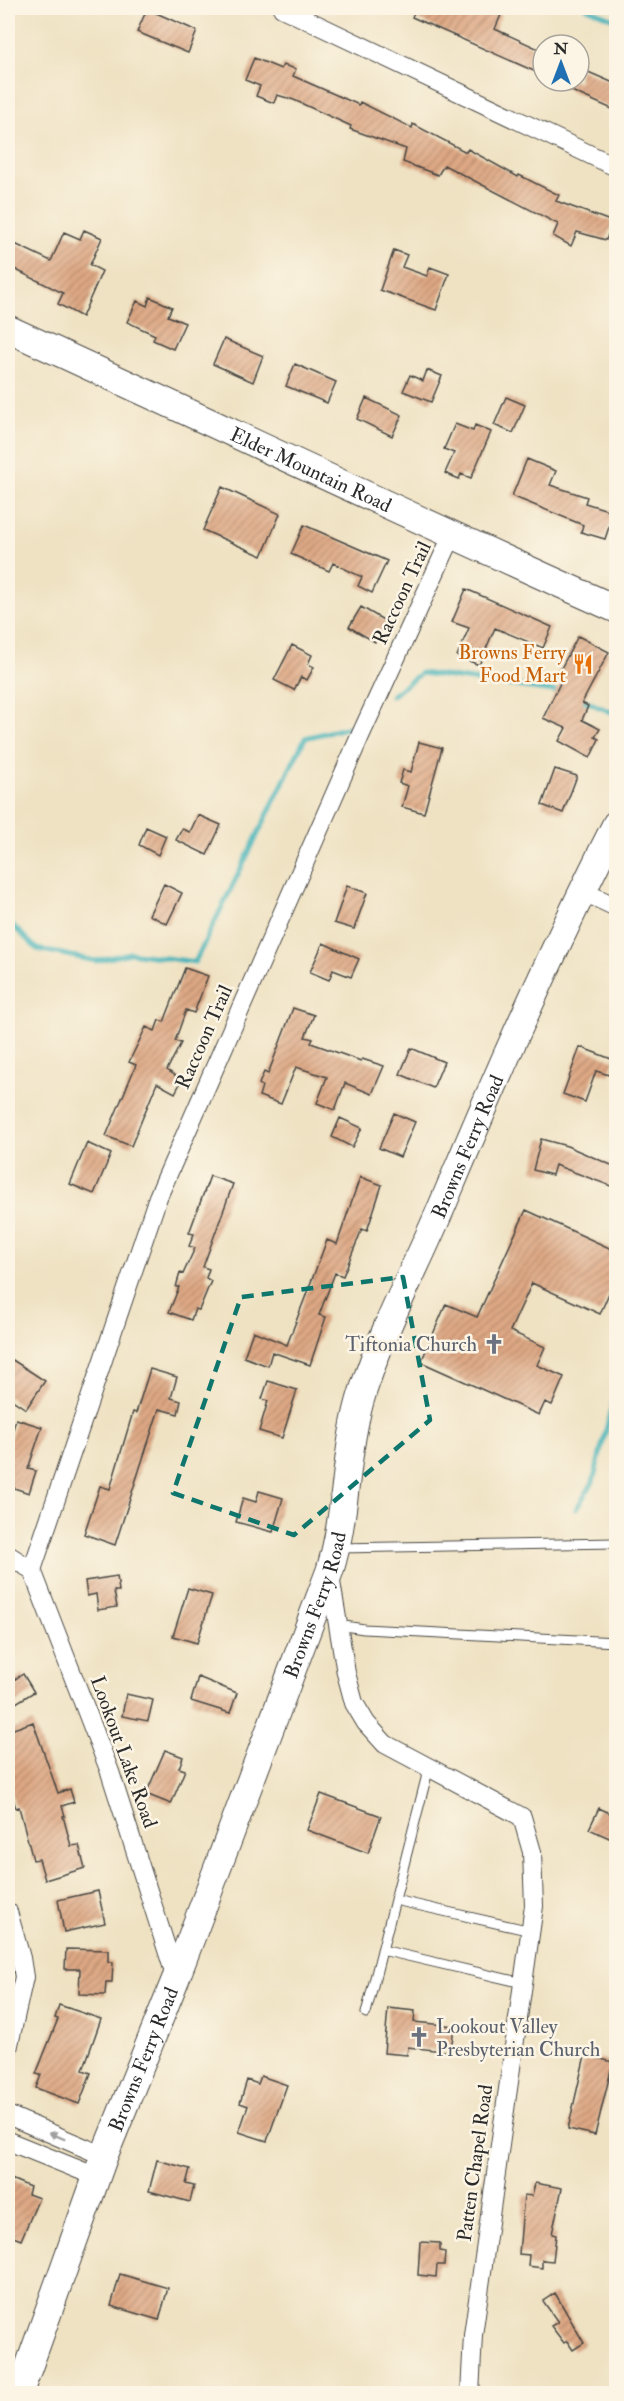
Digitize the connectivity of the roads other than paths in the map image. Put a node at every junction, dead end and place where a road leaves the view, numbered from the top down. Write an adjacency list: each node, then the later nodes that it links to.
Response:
1 (282, 8): 2 (street)
2 (616, 167)
3 (8, 329): 4 (street, Elder Mountain Road)
4 (452, 536): 5 (street, Elder Mountain Road); 12 (street, Raccoon Trail)
5 (616, 609)
6 (616, 824): 7 (street, Browns Ferry Road)
7 (582, 891): 8 (street); 11 (street, Browns Ferry Road)
8 (616, 907)
9 (616, 1543): 11 (lane)
10 (8, 1555): 12 (street)
11 (333, 1559): 13 (street, Patten Chapel Road); 20 (street, Browns Ferry Road)
12 (32, 1570): 20 (street, Lookout Lake Road)
13 (338, 1624): 14 (lane); 15 (street, Patten Chapel Road)
14 (616, 1642)
15 (429, 1767): 16 (lane); 18 (street, Patten Chapel Road)
16 (395, 1900): 18 (lane); 19 (lane)
17 (8, 1912): 23 (street)
18 (531, 1930): 21 (street, Patten Chapel Road)
19 (382, 1950): 21 (lane); 22 (lane)
20 (176, 1978): 26 (street, Browns Ferry Road)
21 (523, 1983): 28 (street, Patten Chapel Road)
22 (366, 2013)
23 (8, 2049)
24 (8, 2119): 26 (street, one-way to 24)
25 (8, 2141): 26 (street)
26 (100, 2166): 27 (street, Browns Ferry Road)
27 (19, 2394)
28 (470, 2394)

